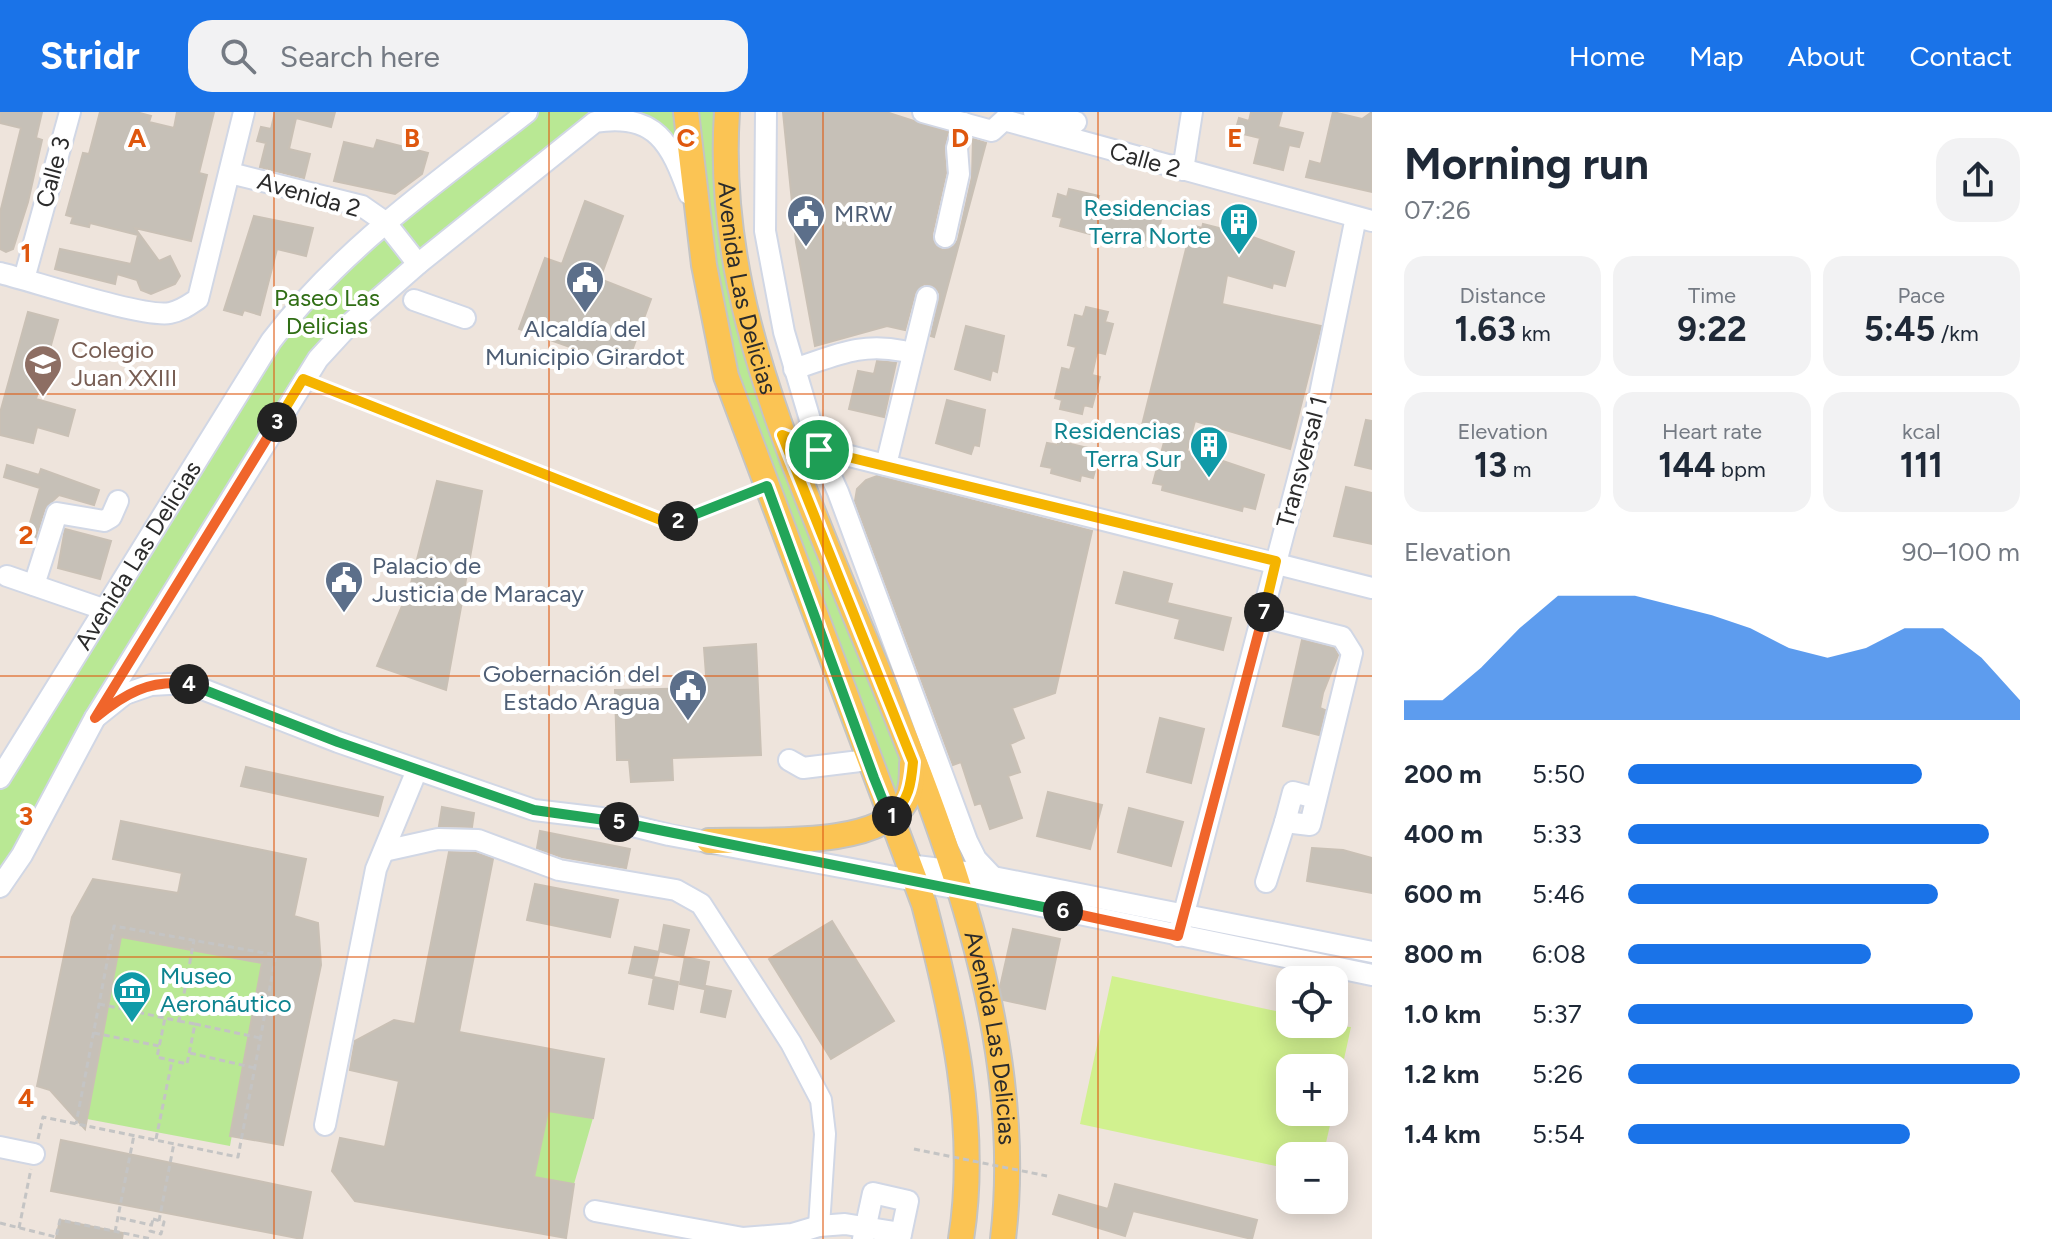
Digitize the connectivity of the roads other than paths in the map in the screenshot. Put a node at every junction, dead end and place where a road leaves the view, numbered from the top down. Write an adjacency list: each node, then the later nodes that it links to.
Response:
1 (70, 112): 21 (street, Calle 3)
2 (244, 112): 14 (street)
3 (527, 112): 17 (street, Avenida Las Delicias)
4 (686, 112): 15 (main road, Avenida Las Delicias)
5 (727, 112): 27 (main road, Avenida Las Delicias)
6 (766, 112): 26 (street)
7 (923, 112): 12 (street, Calle 2)
8 (1034, 112): 11 (street)
9 (1192, 112): 13 (street)
10 (1006, 116): 12 (street, Calle 2); 13 (street, Calle 2)
11 (1076, 122)
12 (964, 123): 18 (street)
13 (1183, 170): 16 (street, Calle 2)
14 (230, 173): 17 (street, Avenida 2); 21 (street)
15 (697, 215): 19 (street, Avenida Las Delicias); 39 (main road, Avenida Las Delicias)
16 (1364, 219): 31 (street, Transversal 1)
17 (385, 222): 19 (street); 35 (street, Avenida Las Delicias)
18 (945, 237)
19 (418, 264): 37 (street, Avenida Las Delicias)
20 (0, 273): 21 (street)
21 (24, 279)
22 (927, 297): 29 (street)
23 (414, 300): 24 (street)
24 (465, 318)
25 (903, 351): 26 (street)
26 (794, 369): 28 (street)
27 (782, 435): 28 (street); 40 (main road, Avenida Las Delicias)
28 (819, 450): 29 (street); 49 (street)
29 (886, 465): 31 (street)
30 (118, 501): 33 (street)
31 (1276, 561): 34 (street); 36 (street, Transversal 1)
32 (7, 576): 33 (street)
33 (34, 585): 35 (street)
34 (1372, 588)
35 (103, 609): 42 (street, Avenida Las Delicias)
36 (1263, 617): 51 (street); 53 (street, Transversal 1)
37 (95, 718): 41 (street); 46 (street, Avenida Las Delicias)
38 (789, 760): 39 (street)
39 (868, 760): 43 (main road, Avenida Las Delicias)
40 (913, 762): 43 (main road); 50 (main road, Avenida Las Delicias)
41 (417, 770): 44 (street); 45 (street)
42 (0, 778)
43 (890, 818): 44 (main road); 48 (main road, Avenida Las Delicias)
44 (709, 841): 48 (street)
45 (384, 851): 57 (street); 61 (street)
46 (22, 855): 47 (street); 52 (street, Avenida Las Delicias)
47 (0, 861)
48 (912, 873): 50 (street); 65 (main road, Avenida Las Delicias)
49 (993, 877): 50 (street); 53 (street)
50 (955, 880): 54 (street); 66 (main road, Avenida Las Delicias)
51 (1266, 882)
52 (0, 887)
53 (1186, 916): 54 (street, Transversal 1); 55 (street)
54 (1178, 936): 56 (street)
55 (1372, 952)
56 (1372, 975)
57 (325, 1125)
58 (0, 1147): 59 (street)
59 (34, 1154)
60 (595, 1211): 64 (street)
61 (819, 1226): 62 (street); 64 (street)
62 (865, 1233): 63 (street); 63 (street)
63 (901, 1236)
64 (742, 1238)
65 (961, 1239)
66 (1003, 1239)

